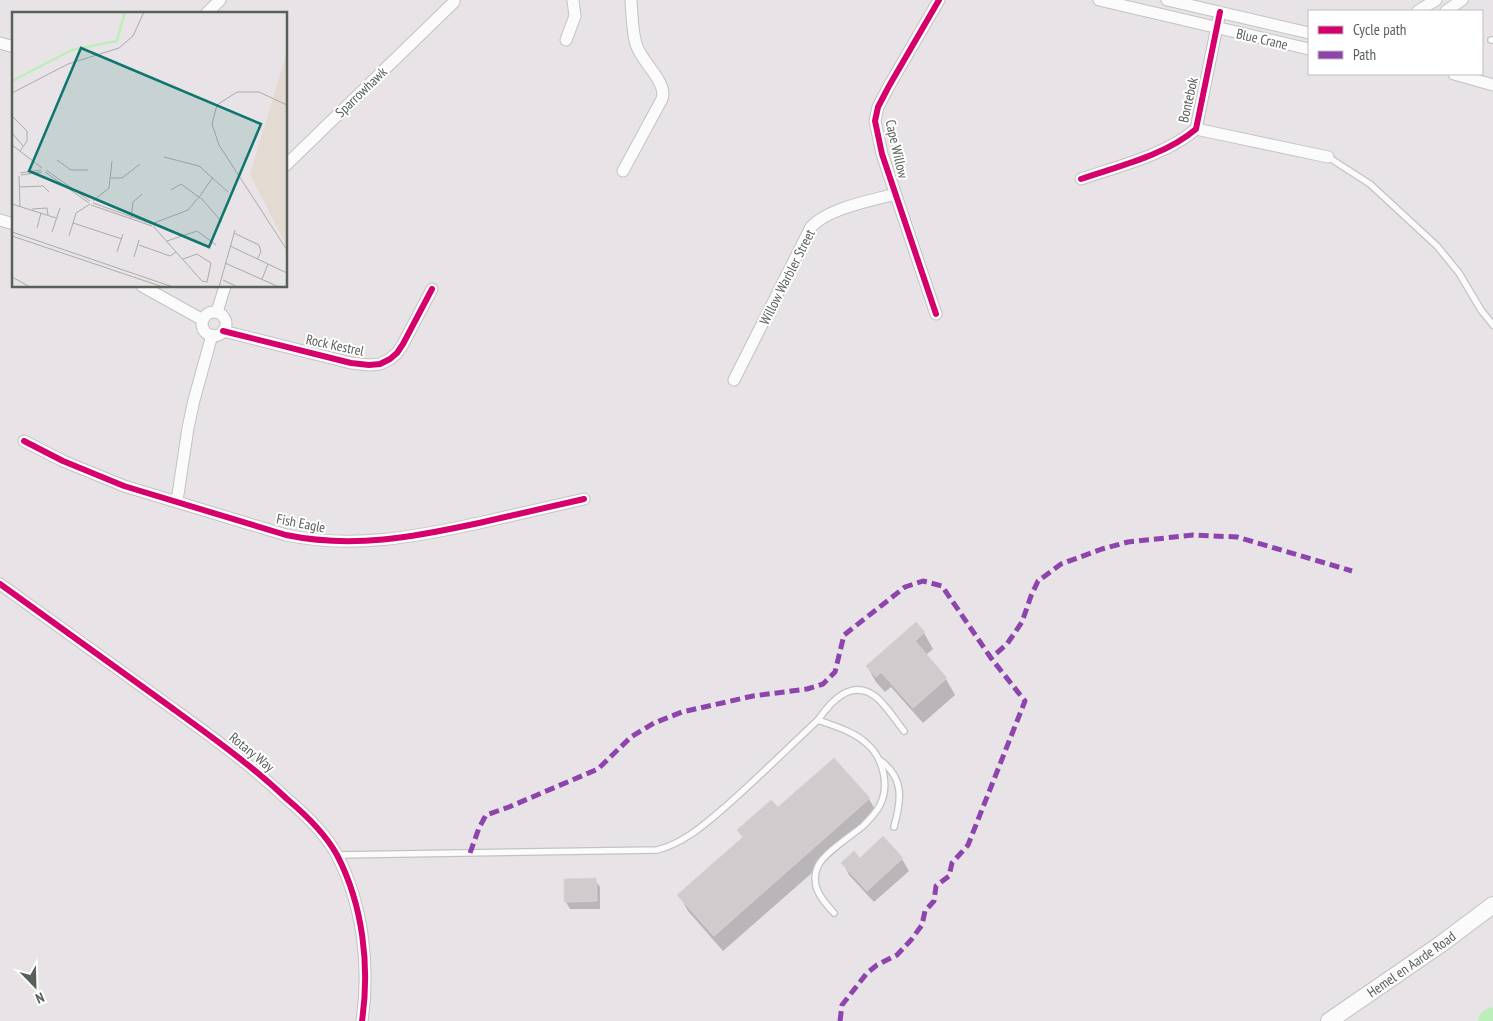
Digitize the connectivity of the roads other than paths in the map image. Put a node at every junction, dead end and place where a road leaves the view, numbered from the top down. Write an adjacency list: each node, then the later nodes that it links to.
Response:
1 (220, 0): 12 (street)
2 (452, 0): 22 (street, Sparrowhawk)
3 (573, 0): 16 (street)
4 (631, 0): 23 (street)
5 (939, 0): 25 (street, Cape Willow)
6 (1099, 0): 14 (street, Blue Crane)
7 (1167, 0): 13 (street, Blue Crane)
8 (1436, 0): 10 (street)
9 (1462, 0): 11 (street)
10 (1420, 10)
11 (1447, 10)
12 (208, 12)
13 (1220, 12): 14 (street, Bontebok); 15 (street, Blue Crane)
14 (1216, 28): 17 (street, Blue Crane); 20 (street, Bontebok)
15 (1308, 33)
16 (566, 40)
17 (1308, 49)
18 (1458, 75): 19 (street)
19 (1493, 85)
20 (1196, 129): 21 (street, Bontebok); 24 (street, Bontebok)
21 (1328, 157): 32 (lane)
22 (288, 163)
23 (622, 171)
24 (1081, 178)
25 (895, 194): 30 (street, Cape Willow); 34 (street, Willow Warbler Street)
26 (146, 288): 31 (street)
27 (223, 288): 29 (street)
28 (432, 289): 33 (street, Rock Kestrel)
29 (217, 312): 31 (street); 33 (street)
30 (936, 314)
31 (202, 320): 33 (street)
32 (1493, 325)
33 (218, 333): 37 (street)
34 (734, 380)
35 (24, 441): 37 (street, Fish Eagle)
36 (584, 499): 37 (street, Fish Eagle)
37 (177, 501)
38 (0, 584): 43 (street, Rotary Way)
39 (818, 720): 40 (lane); 41 (lane); 43 (lane)
40 (904, 730)
41 (880, 761): 42 (lane); 45 (lane)
42 (894, 827)
43 (336, 855): 46 (street, Rotary Way)
44 (1493, 905): 47 (main road, Hemel en Aarde Road)
45 (834, 913)
46 (362, 1021)
47 (1329, 1021)

